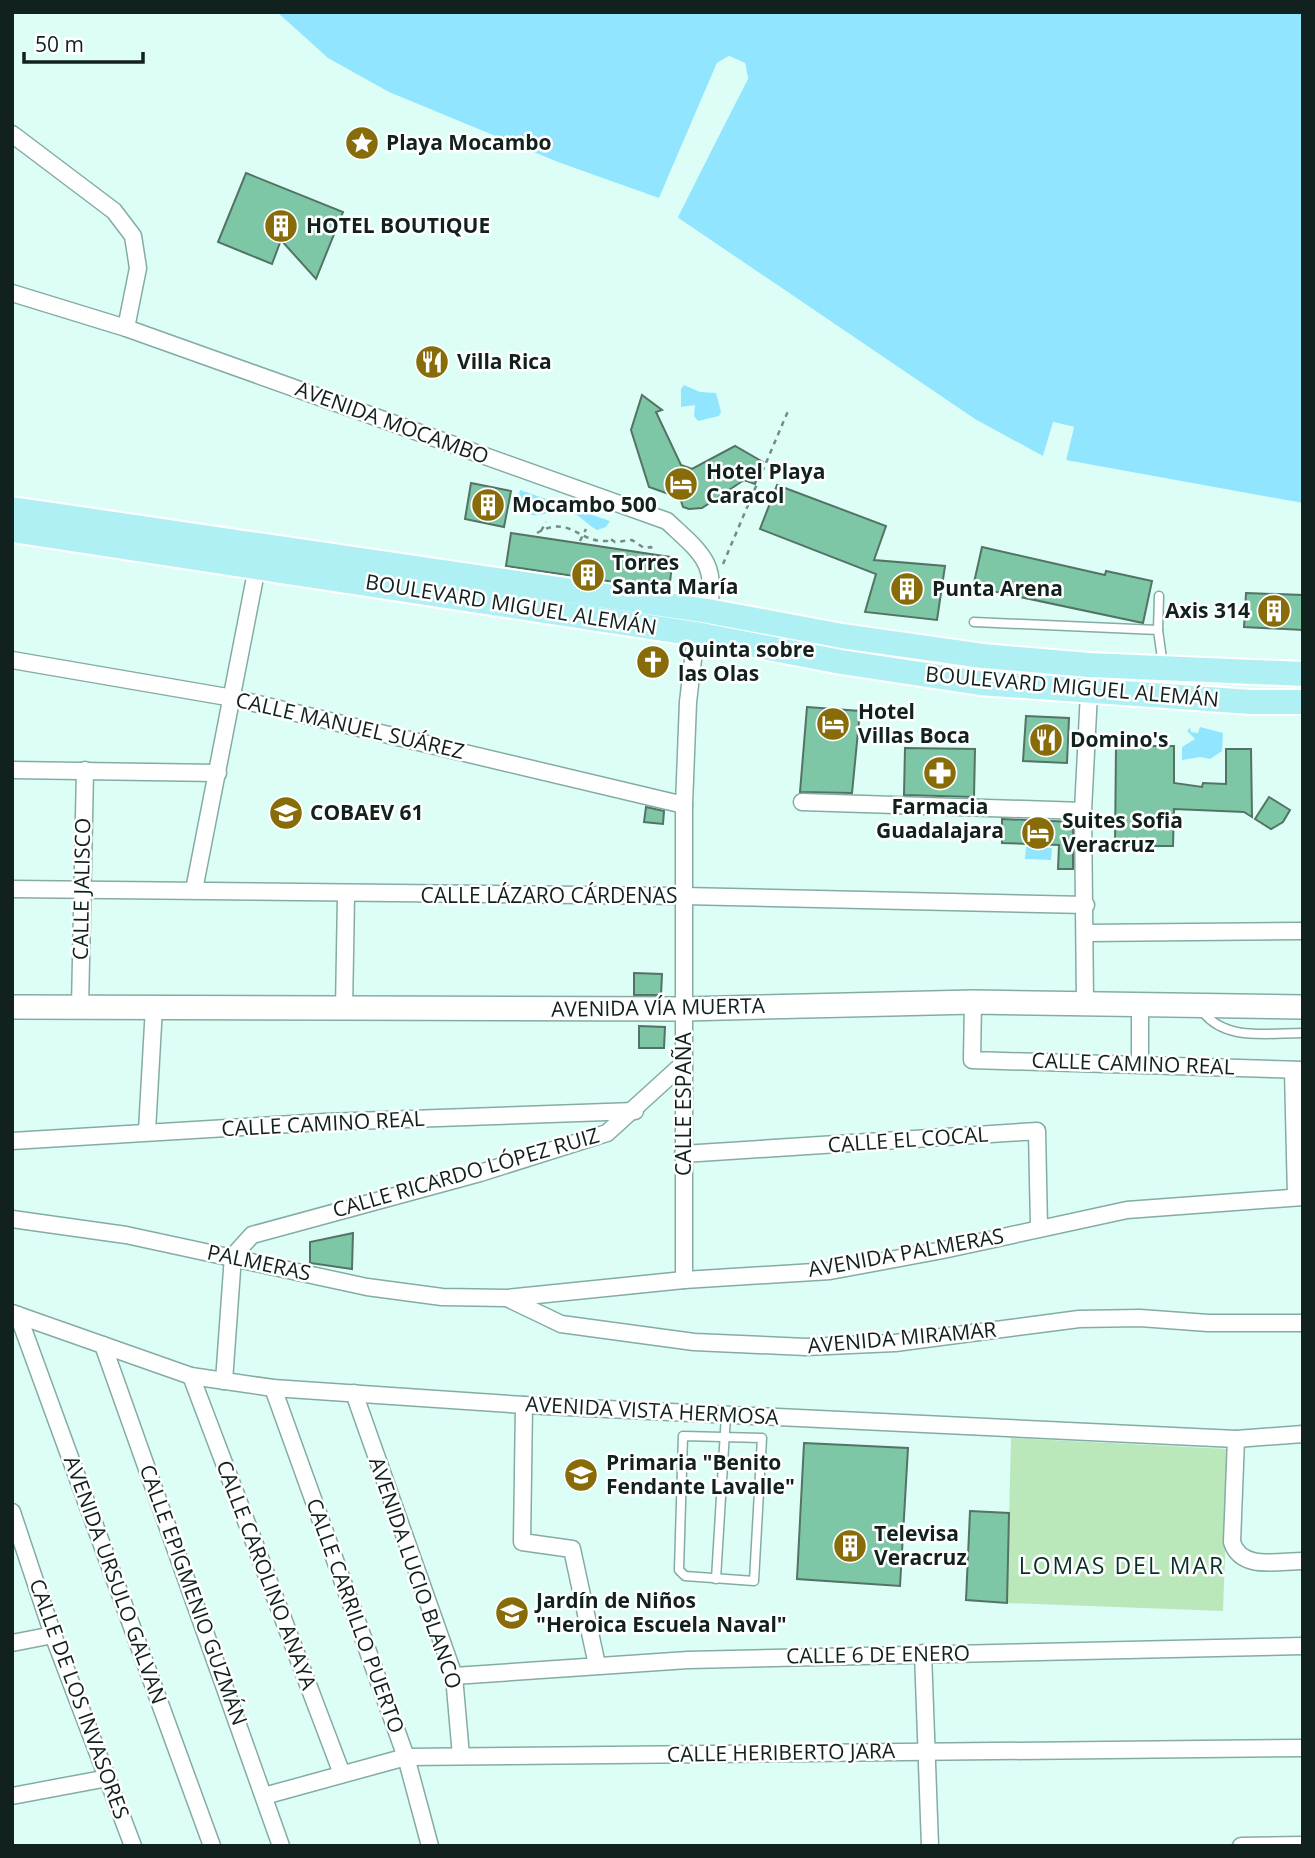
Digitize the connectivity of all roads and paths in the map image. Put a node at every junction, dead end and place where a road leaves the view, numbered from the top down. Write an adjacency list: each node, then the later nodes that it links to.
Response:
1 (12, 134): 3 (street)
2 (12, 293): 3 (street, AVENIDA MOCAMBO)
3 (126, 328): 13 (street, AVENIDA MOCAMBO)
4 (788, 411): 13 (path)
5 (12, 509): 15 (main road, BOULEVARD MIGUEL ALEMÁN)
6 (545, 522): 9 (path)
7 (586, 529): 9 (path)
8 (12, 530): 12 (main road, BOULEVARD MIGUEL ALEMÁN)
9 (583, 535): 10 (path); 11 (path)
10 (580, 541)
11 (653, 553)
12 (257, 567): 18 (main road, BOULEVARD MIGUEL ALEMÁN); 23 (street)
13 (714, 586): 15 (street)
14 (1159, 596): 17 (lane)
15 (708, 611): 20 (main road, BOULEVARD MIGUEL ALEMÁN)
16 (974, 622): 17 (lane)
17 (1158, 630): 20 (lane)
18 (696, 634): 22 (main road, BOULEVARD MIGUEL ALEMÁN); 29 (street, CALLE ESPAÑA)
19 (12, 660): 23 (street, CALLE MANUEL SUÁREZ)
20 (1164, 669): 21 (main road, BOULEVARD MIGUEL ALEMÁN)
21 (1303, 674)
22 (1089, 692): 24 (main road, BOULEVARD MIGUEL ALEMÁN); 30 (street)
23 (233, 698): 27 (street); 29 (street, CALLE MANUEL SUÁREZ)
24 (1303, 702)
25 (12, 770): 26 (street)
26 (85, 771): 27 (street); 32 (street, CALLE JALISCO)
27 (218, 773): 33 (street)
28 (802, 802): 30 (street)
29 (684, 805): 35 (street, CALLE ESPAÑA)
30 (1083, 811): 36 (street)
31 (12, 889): 32 (street, CALLE LÁZARO CÁRDENAS)
32 (82, 889): 33 (street, CALLE LÁZARO CÁRDENAS); 44 (street, CALLE JALISCO)
33 (194, 890): 34 (street, CALLE LÁZARO CÁRDENAS)
34 (346, 895): 35 (street, CALLE LÁZARO CÁRDENAS); 47 (street)
35 (684, 896): 36 (street, CALLE LÁZARO CÁRDENAS); 48 (street, CALLE ESPAÑA)
36 (1086, 905): 38 (street)
37 (1303, 931): 38 (street)
38 (1086, 933): 40 (street)
39 (973, 1002): 40 (street, AVENIDA VÍA MUERTA); 48 (street, AVENIDA VÍA MUERTA); 51 (street, CALLE CAMINO REAL)
40 (1085, 1002): 41 (street, AVENIDA VÍA MUERTA)
41 (1140, 1003): 42 (street, AVENIDA VÍA MUERTA); 51 (street)
42 (1198, 1004): 46 (street, AVENIDA VÍA MUERTA); 49 (lane)
43 (12, 1007): 44 (street, AVENIDA VÍA MUERTA)
44 (80, 1007): 45 (street, AVENIDA VÍA MUERTA)
45 (154, 1007): 47 (street, AVENIDA VÍA MUERTA); 54 (street)
46 (1303, 1007)
47 (344, 1009): 48 (street, AVENIDA VÍA MUERTA)
48 (684, 1009): 50 (street, CALLE ESPAÑA)
49 (1303, 1033)
50 (684, 1063): 53 (street, CALLE RICARDO LÓPEZ RUIZ); 56 (street, CALLE ESPAÑA)
51 (1140, 1064): 52 (street, CALLE CAMINO REAL)
52 (1298, 1070): 57 (street)
53 (635, 1111): 54 (street, CALLE CAMINO REAL); 60 (street, CALLE RICARDO LÓPEZ RUIZ)
54 (147, 1131): 55 (street, CALLE CAMINO REAL)
55 (12, 1141)
56 (683, 1154): 59 (street, CALLE EL COCAL); 61 (street, CALLE ESPAÑA)
57 (1299, 1197): 59 (street, AVENIDA PALMERAS)
58 (12, 1219): 60 (street, PALMERAS)
59 (1039, 1227): 61 (street, AVENIDA PALMERAS)
60 (233, 1256): 62 (street, PALMERAS); 67 (street)
61 (684, 1280): 62 (street, AVENIDA PALMERAS)
62 (507, 1298): 64 (street, AVENIDA MIRAMAR)
63 (15, 1314): 65 (street, AVENIDA VISTA HERMOSA); 94 (street, AVENIDA URSULO GALVAN)
64 (1303, 1323)
65 (103, 1345): 66 (street, AVENIDA VISTA HERMOSA); 91 (street, CALLE EPIGMENIO GUZMÁN)
66 (191, 1376): 67 (street, AVENIDA VISTA HERMOSA); 88 (street, CALLE CAROLINO ANAYA)
67 (224, 1381): 68 (street, AVENIDA VISTA HERMOSA)
68 (273, 1388): 69 (street, AVENIDA VISTA HERMOSA); 87 (street, CALLE CARRILLO PUERTO)
69 (354, 1393): 70 (street, AVENIDA VISTA HERMOSA); 83 (street, AVENIDA LUCIO BLANCO)
70 (524, 1405): 71 (street, AVENIDA VISTA HERMOSA); 82 (street)
71 (726, 1415): 73 (lane); 74 (street, AVENIDA VISTA HERMOSA)
72 (1303, 1434): 74 (street, AVENIDA VISTA HERMOSA)
73 (725, 1436): 77 (lane); 77 (lane); 77 (lane)
74 (1236, 1439): 76 (street)
75 (12, 1512): 78 (street, CALLE DE LOS INVASORES)
76 (1303, 1561)
77 (716, 1579)
78 (53, 1635): 79 (street); 89 (street, CALLE DE LOS INVASORES)
79 (12, 1643)
80 (1303, 1646): 81 (street, CALLE 6 DE ENERO)
81 (923, 1653): 82 (street, CALLE 6 DE ENERO); 85 (street)
82 (597, 1665): 83 (street, CALLE 6 DE ENERO)
83 (454, 1676): 86 (street, AVENIDA LUCIO BLANCO)
84 (1303, 1748): 85 (street, CALLE HERIBERTO JARA)
85 (927, 1752): 86 (street, CALLE HERIBERTO JARA); 97 (street)
86 (461, 1756): 87 (street, CALLE HERIBERTO JARA)
87 (406, 1757): 88 (street, CALLE HERIBERTO JARA); 96 (street, CALLE CARRILLO PUERTO)
88 (342, 1773): 91 (street, CALLE HERIBERTO JARA)
89 (108, 1778): 90 (street); 93 (street, CALLE DE LOS INVASORES)
90 (12, 1796)
91 (264, 1796): 95 (street, CALLE EPIGMENIO GUZMÁN)
92 (1303, 1845): 98 (street)
93 (133, 1846)
94 (212, 1846)
95 (281, 1846)
96 (430, 1846)
97 (930, 1846)
98 (1241, 1846)

